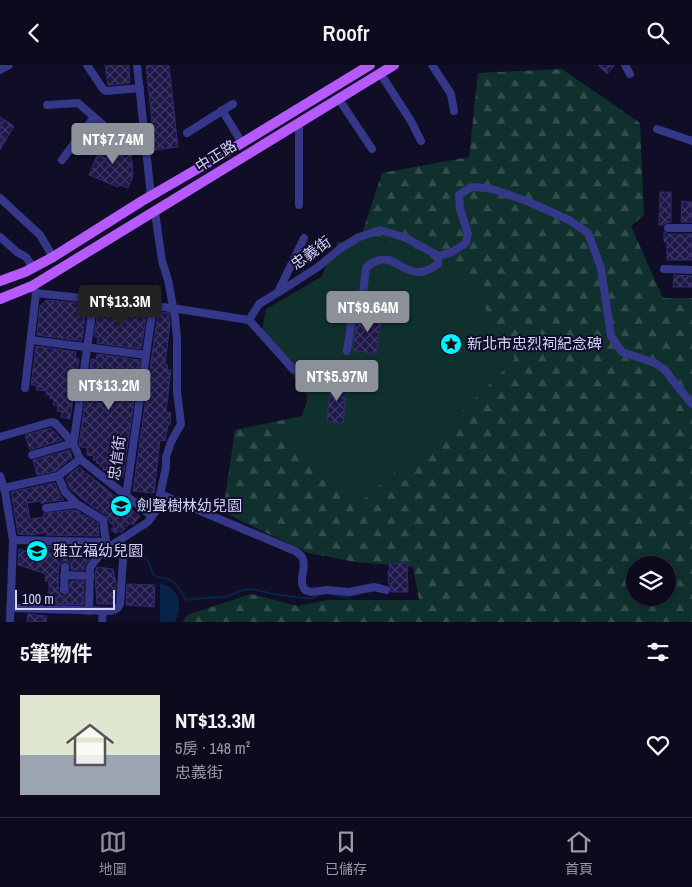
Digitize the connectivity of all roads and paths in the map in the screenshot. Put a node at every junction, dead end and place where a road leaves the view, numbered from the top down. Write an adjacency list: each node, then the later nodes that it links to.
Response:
1 (9, 65): 8 (street)
2 (87, 65): 11 (street)
3 (137, 65): 11 (street)
4 (370, 65): 23 (main road, 中正路)
5 (394, 65): 9 (main road, 中正路)
6 (432, 65): 16 (street)
7 (625, 65): 10 (street)
8 (0, 69)
9 (380, 73): 12 (main road, 中正路); 21 (street)
10 (630, 74)
11 (140, 88): 25 (street)
12 (338, 98): 18 (main road, 中正路); 24 (street)
13 (233, 104): 15 (street)
14 (47, 105): 17 (street)
15 (222, 110): 20 (street); 23 (street)
16 (454, 111)
17 (94, 117): 25 (street); 26 (street)
18 (298, 123): 29 (street); 30 (main road, 中正路)
19 (657, 129): 22 (street)
20 (187, 133)
21 (421, 141)
22 (692, 141)
23 (242, 143): 27 (main road, 中正路)
24 (372, 149)
25 (146, 151): 27 (street)
26 (62, 160)
27 (151, 195): 30 (main road); 36 (main road, 中正路)
28 (0, 198): 36 (street)
29 (298, 205)
30 (155, 211): 41 (main road, 中正路); 46 (street)
31 (668, 228): 32 (street)
32 (692, 228)
33 (0, 237): 38 (street)
34 (304, 238): 42 (street)
35 (439, 256): 42 (street, 忠義街); 50 (street); 54 (street)
36 (53, 257): 38 (main road, 中正路)
37 (664, 269): 39 (street)
38 (29, 270): 40 (main road, 中正路); 41 (main road)
39 (692, 270)
40 (0, 281)
41 (34, 289): 43 (main road, 中正路); 44 (street); 48 (street)
42 (278, 293): 47 (street, 忠義街)
43 (0, 299)
44 (94, 299): 45 (street); 49 (street)
45 (153, 306): 46 (street); 51 (street, 忠信街)
46 (172, 308): 47 (street); 62 (street)
47 (248, 320): 52 (street)
48 (30, 340): 49 (street); 53 (street)
49 (87, 347): 51 (street); 56 (street)
50 (347, 351)
51 (146, 355): 63 (street, 忠信街)
52 (327, 386)
53 (25, 389)
54 (692, 404)
55 (0, 437): 56 (street)
56 (73, 443): 57 (street); 58 (street)
57 (32, 455)
58 (80, 459): 60 (street); 63 (street)
59 (0, 476): 61 (street)
60 (58, 476): 61 (street); 64 (street)
61 (3, 494): 67 (street)
62 (160, 494): 66 (street); 72 (street)
63 (126, 496): 66 (street)
64 (77, 503): 65 (street); 68 (street)
65 (46, 508)
66 (152, 516): 68 (street)
67 (14, 540): 68 (street); 73 (street)
68 (106, 544): 70 (street)
69 (123, 560): 75 (street)
70 (90, 575): 71 (street); 74 (street)
71 (64, 590)
72 (386, 590)
73 (10, 608): 74 (street); 76 (street)
74 (89, 611): 75 (street)
75 (103, 611): 77 (street)
76 (10, 622)
77 (102, 622)

